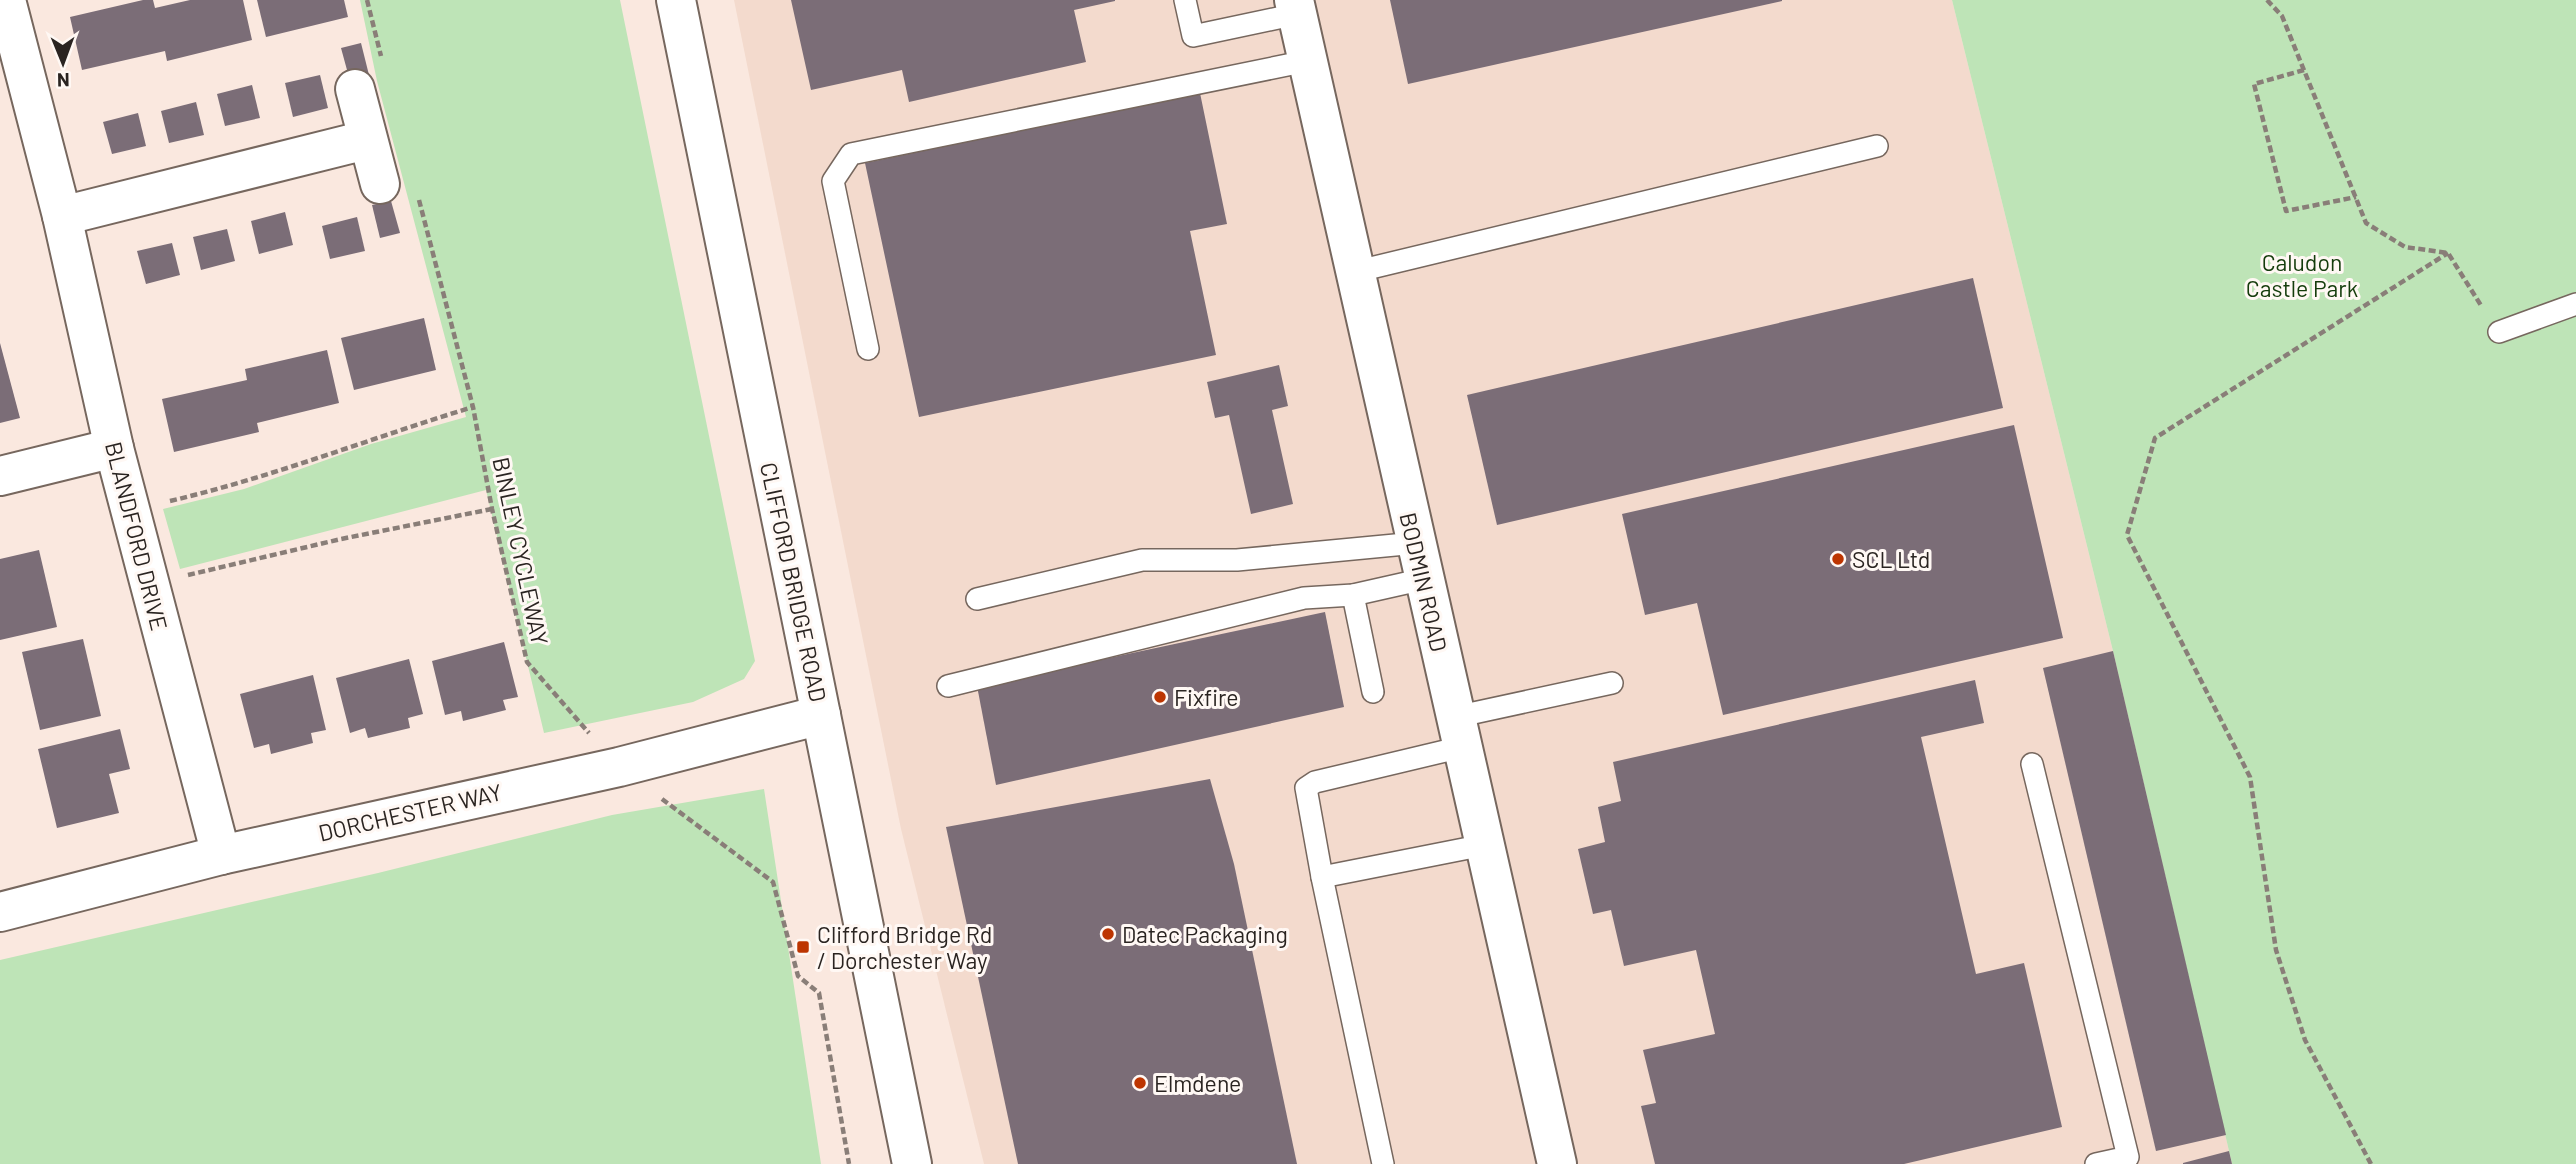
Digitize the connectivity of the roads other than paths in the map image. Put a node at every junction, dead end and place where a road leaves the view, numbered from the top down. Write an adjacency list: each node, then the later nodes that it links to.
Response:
1 (6, 0): 10 (street, BLANDFORD DRIVE)
2 (676, 0): 23 (street, CLIFFORD BRIDGE ROAD)
3 (1185, 0): 4 (lane)
4 (1295, 7): 5 (street, BODMIN ROAD)
5 (1307, 61): 11 (street, BODMIN ROAD); 14 (lane)
6 (370, 78): 7 (street)
7 (366, 140): 9 (street); 10 (street)
8 (1877, 146): 11 (lane)
9 (380, 184)
10 (62, 216): 15 (street, BLANDFORD DRIVE)
11 (1354, 272): 17 (street, BODMIN ROAD)
12 (2576, 304): 13 (lane)
13 (2499, 332)
14 (869, 349)
15 (114, 448): 16 (street); 27 (street, BLANDFORD DRIVE)
16 (0, 476)
17 (1420, 561): 18 (lane); 19 (lane); 24 (street, BODMIN ROAD)
18 (1353, 595): 21 (lane); 22 (lane)
19 (977, 599)
20 (1612, 683): 24 (lane)
21 (948, 685)
22 (1373, 692)
23 (821, 715): 27 (street, DORCHESTER WAY); 30 (street, CLIFFORD BRIDGE ROAD)
24 (1458, 732): 26 (street, BODMIN ROAD); 28 (lane)
25 (2032, 764): 33 (lane)
26 (1484, 845): 28 (lane); 32 (street, BODMIN ROAD)
27 (221, 855): 29 (street, DORCHESTER WAY)
28 (1322, 877): 31 (lane)
29 (0, 912)
30 (912, 1164)
31 (1383, 1164)
32 (1557, 1164)
33 (2096, 1164)

